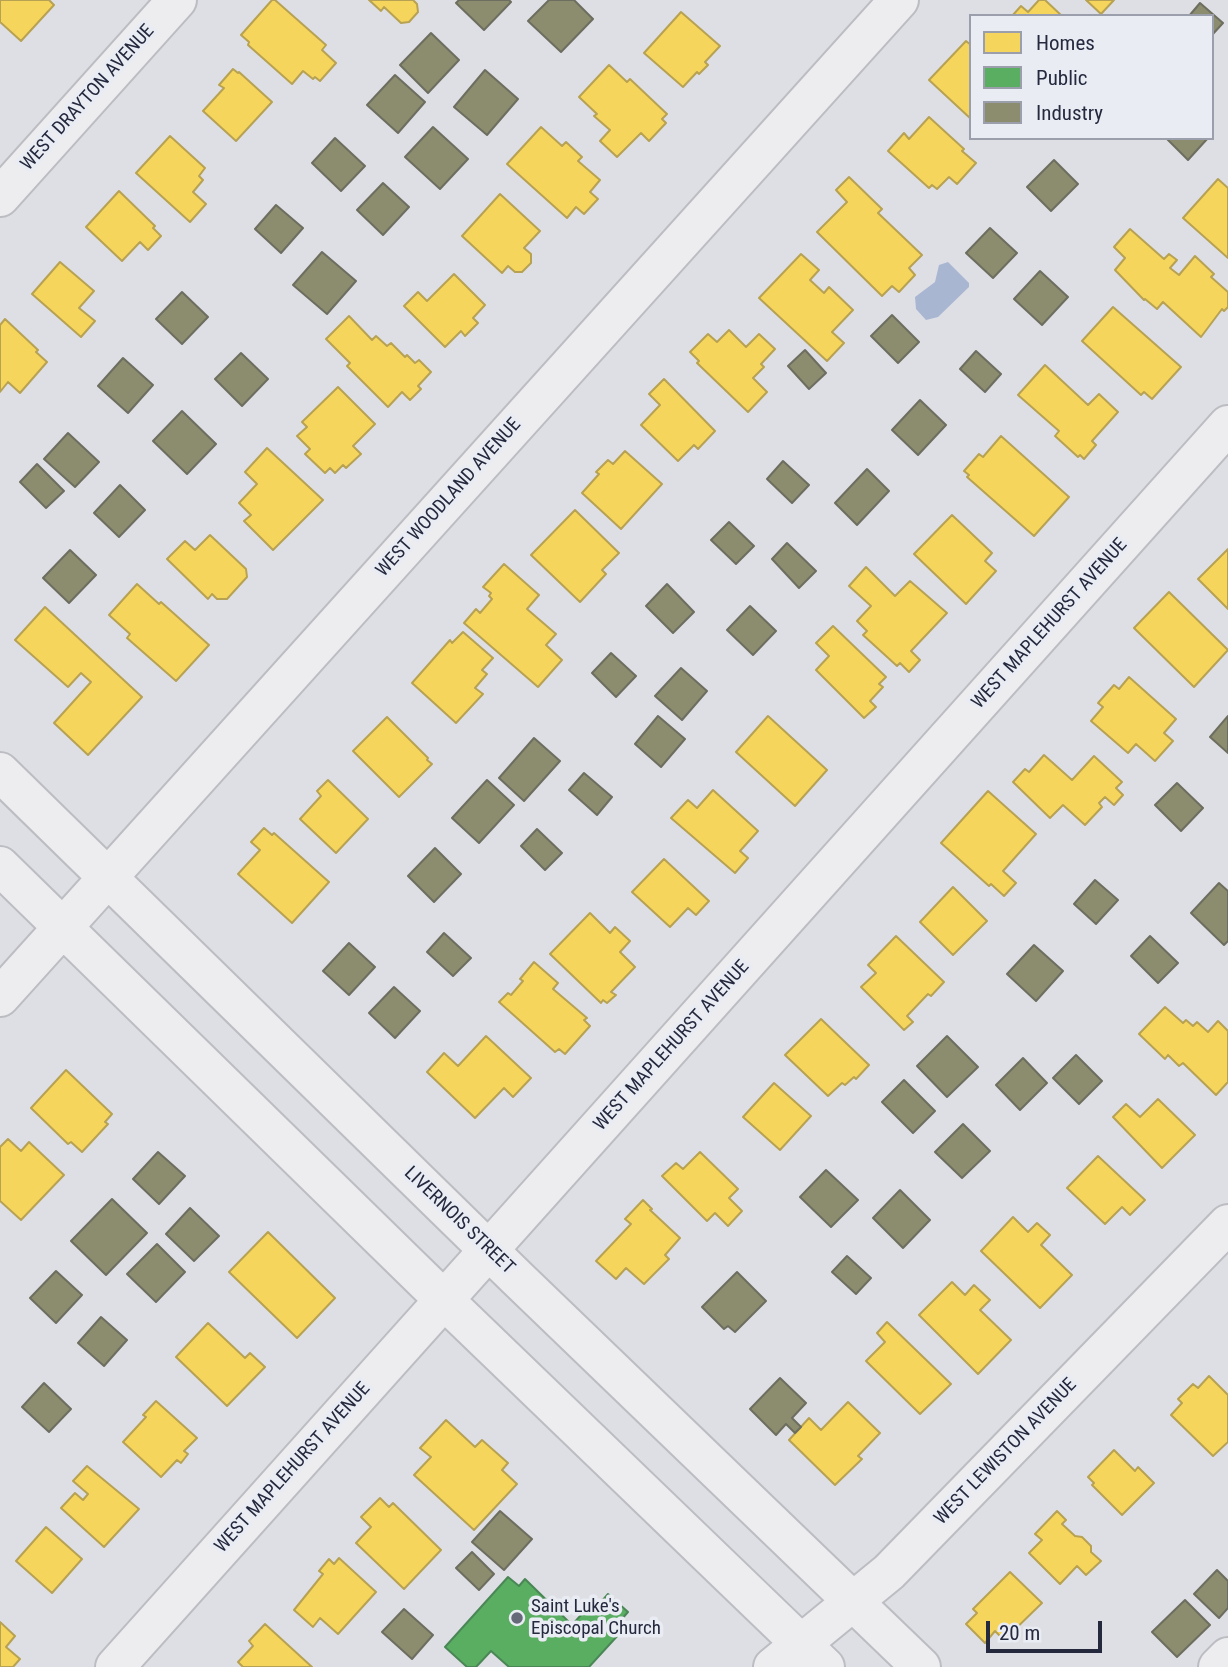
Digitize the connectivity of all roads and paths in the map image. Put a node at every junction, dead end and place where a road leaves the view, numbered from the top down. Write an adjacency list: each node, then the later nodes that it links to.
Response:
1 (177, 0): 3 (street, WEST DRAYTON AVENUE)
2 (898, 0): 7 (street, WEST WOODLAND AVENUE)
3 (0, 197)
4 (1228, 425): 11 (street, WEST MAPLEHURST AVENUE)
5 (0, 772): 7 (street, LIVERNOIS STREET)
6 (0, 866): 8 (street)
7 (107, 877): 8 (street, WEST WOODLAND AVENUE); 11 (street, LIVERNOIS STREET)
8 (62, 927): 9 (street, WEST WOODLAND AVENUE); 12 (street)
9 (0, 997)
10 (1228, 1224): 13 (street, WEST LEWISTON AVENUE)
11 (489, 1250): 12 (street, WEST MAPLEHURST AVENUE); 13 (street, LIVERNOIS STREET)
12 (444, 1300): 15 (street); 16 (street, WEST MAPLEHURST AVENUE)
13 (853, 1602): 15 (street, WEST LEWISTON AVENUE); 17 (street, LIVERNOIS STREET)
14 (1228, 1657): 18 (street)
15 (800, 1659)
16 (115, 1667)
17 (920, 1667)
18 (1218, 1667)

